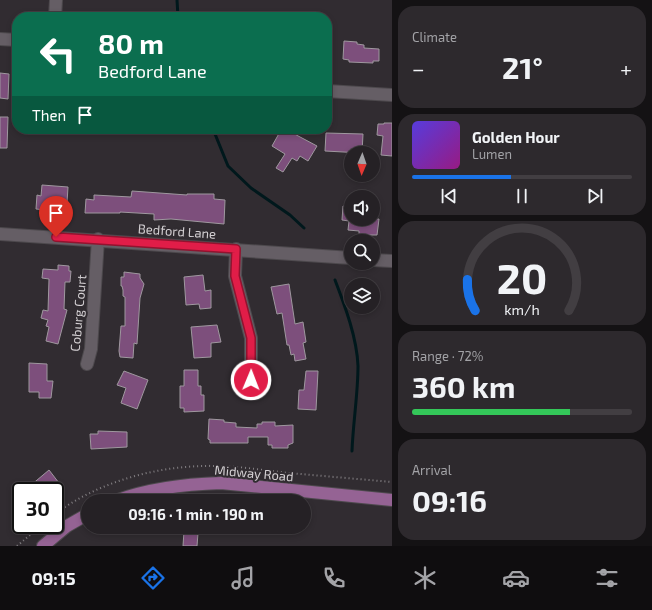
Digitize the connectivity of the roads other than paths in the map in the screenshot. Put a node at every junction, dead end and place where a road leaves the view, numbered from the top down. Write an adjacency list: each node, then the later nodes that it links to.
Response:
1 (56, 0): 2 (street)
2 (55, 12)
3 (0, 39): 4 (street)
4 (12, 40)
5 (332, 91): 6 (street)
6 (392, 95)
7 (0, 234): 8 (street, Bedford Lane)
8 (98, 239): 9 (street, Bedford Lane); 13 (street, Coburg Court)
9 (236, 249): 10 (street, Bedford Lane); 14 (street)
10 (344, 257)
11 (380, 260): 12 (street)
12 (392, 261)
13 (87, 364)
14 (251, 380)
15 (137, 494): 16 (main road, Midway Road)
16 (392, 500)
17 (81, 518): 18 (main road)
18 (43, 546)

